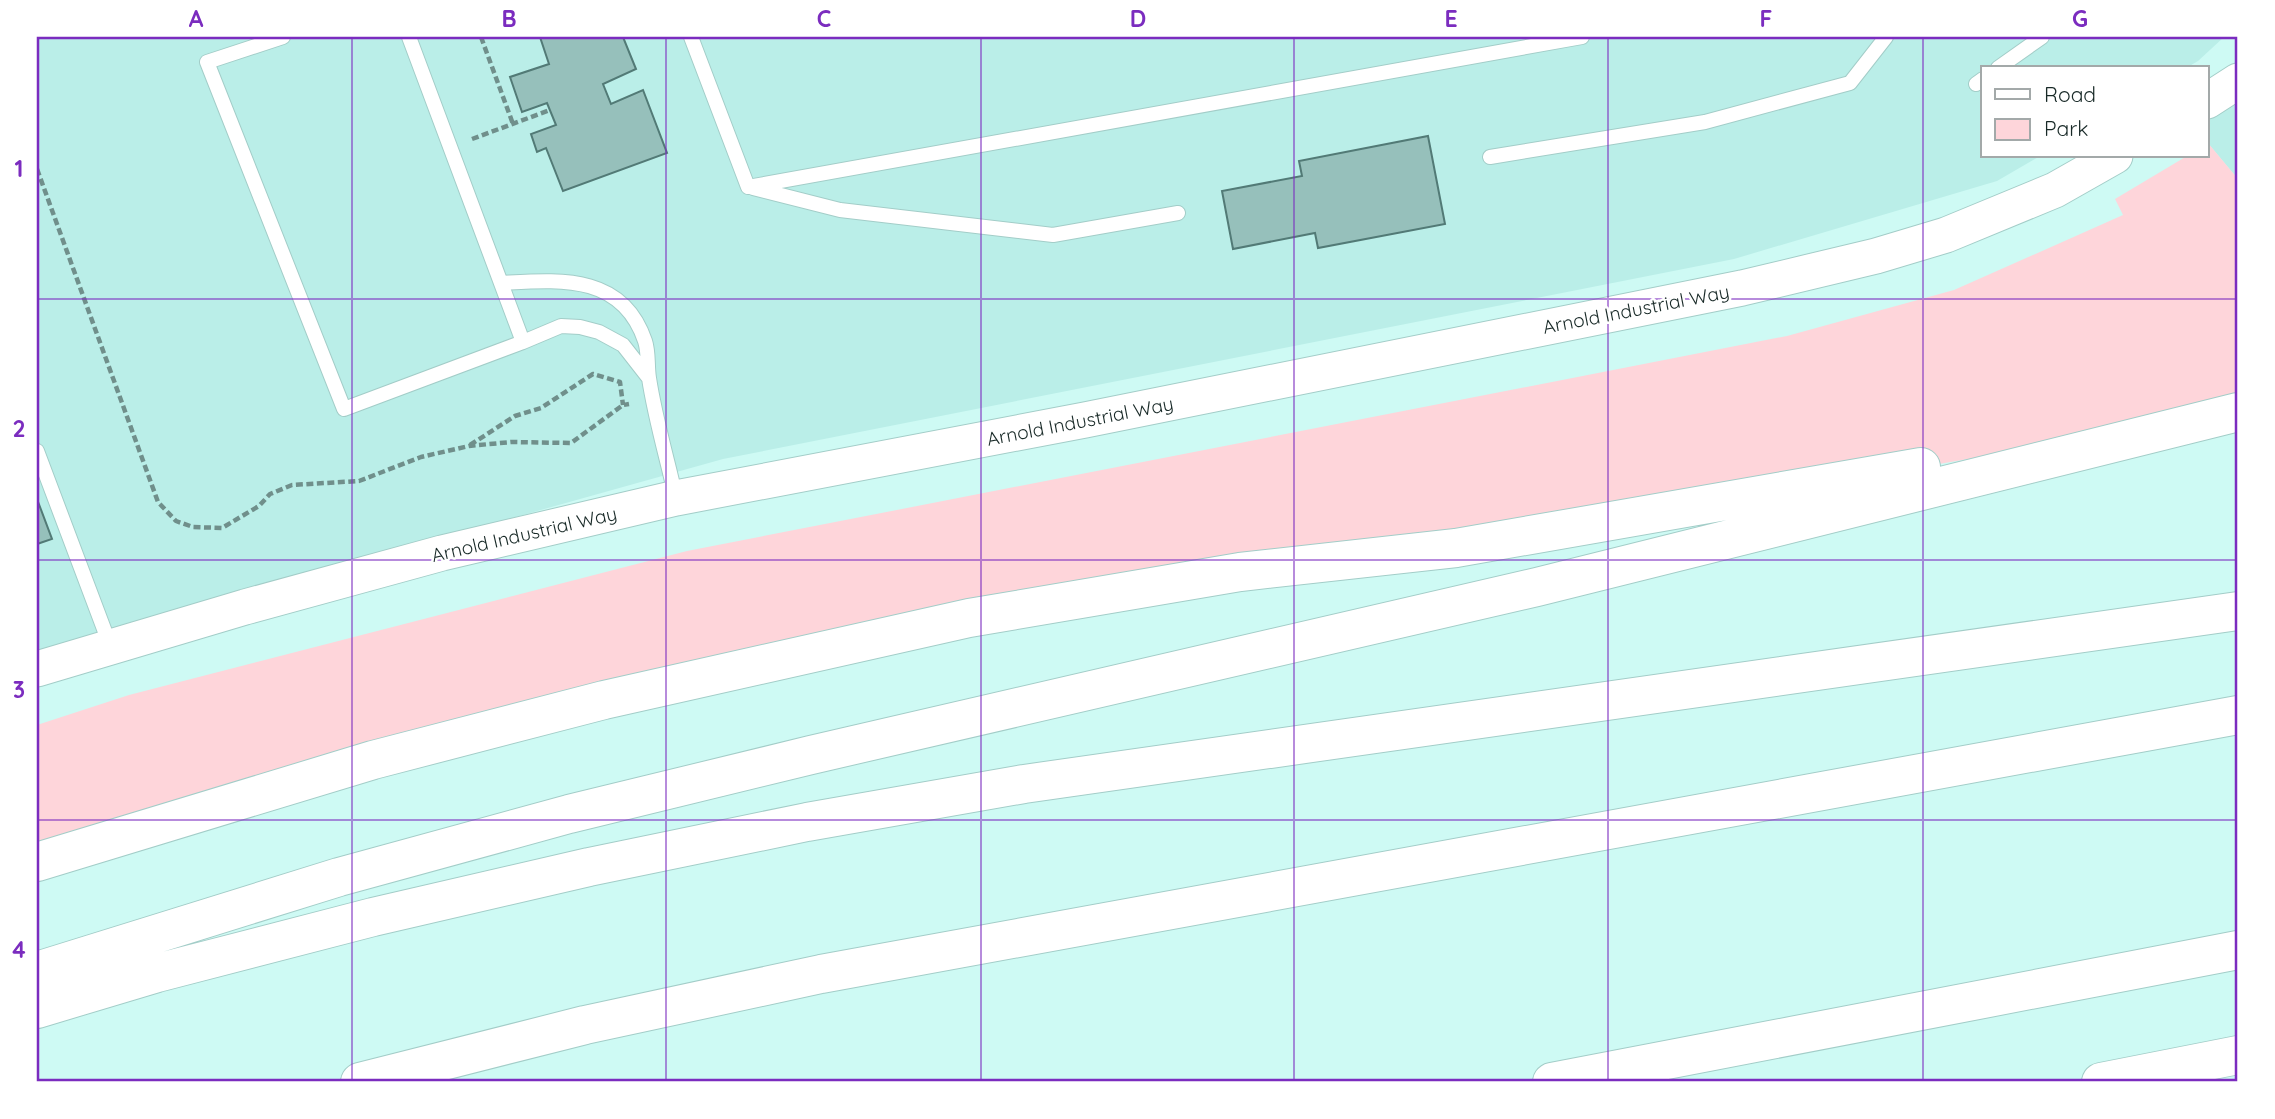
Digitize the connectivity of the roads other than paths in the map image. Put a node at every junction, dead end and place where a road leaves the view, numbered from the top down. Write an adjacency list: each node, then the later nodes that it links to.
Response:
1 (283, 37): 15 (lane)
2 (409, 37): 14 (lane)
3 (691, 37): 12 (lane)
4 (1582, 37): 12 (lane)
5 (1886, 37): 10 (lane)
6 (2038, 38): 7 (lane)
7 (2001, 66)
8 (2238, 80): 9 (street)
9 (2208, 100)
10 (1490, 157)
11 (2111, 158): 19 (street, Arnold Industrial Way)
12 (748, 187): 13 (lane)
13 (1178, 213)
14 (501, 283): 15 (lane); 16 (lane)
15 (523, 342): 16 (lane)
16 (649, 378): 19 (lane)
17 (2236, 412): 24 (highway); 26 (highway)
18 (37, 451): 21 (lane)
19 (676, 498): 21 (street, Arnold Industrial Way)
20 (2238, 611): 27 (highway)
21 (110, 645): 22 (street, Arnold Industrial Way)
22 (37, 669)
23 (2238, 715): 29 (highway)
24 (37, 862)
25 (2238, 950): 30 (highway)
26 (37, 971)
27 (37, 1009)
28 (2238, 1055): 31 (highway)
29 (360, 1082)
30 (1552, 1082)
31 (2101, 1082)

